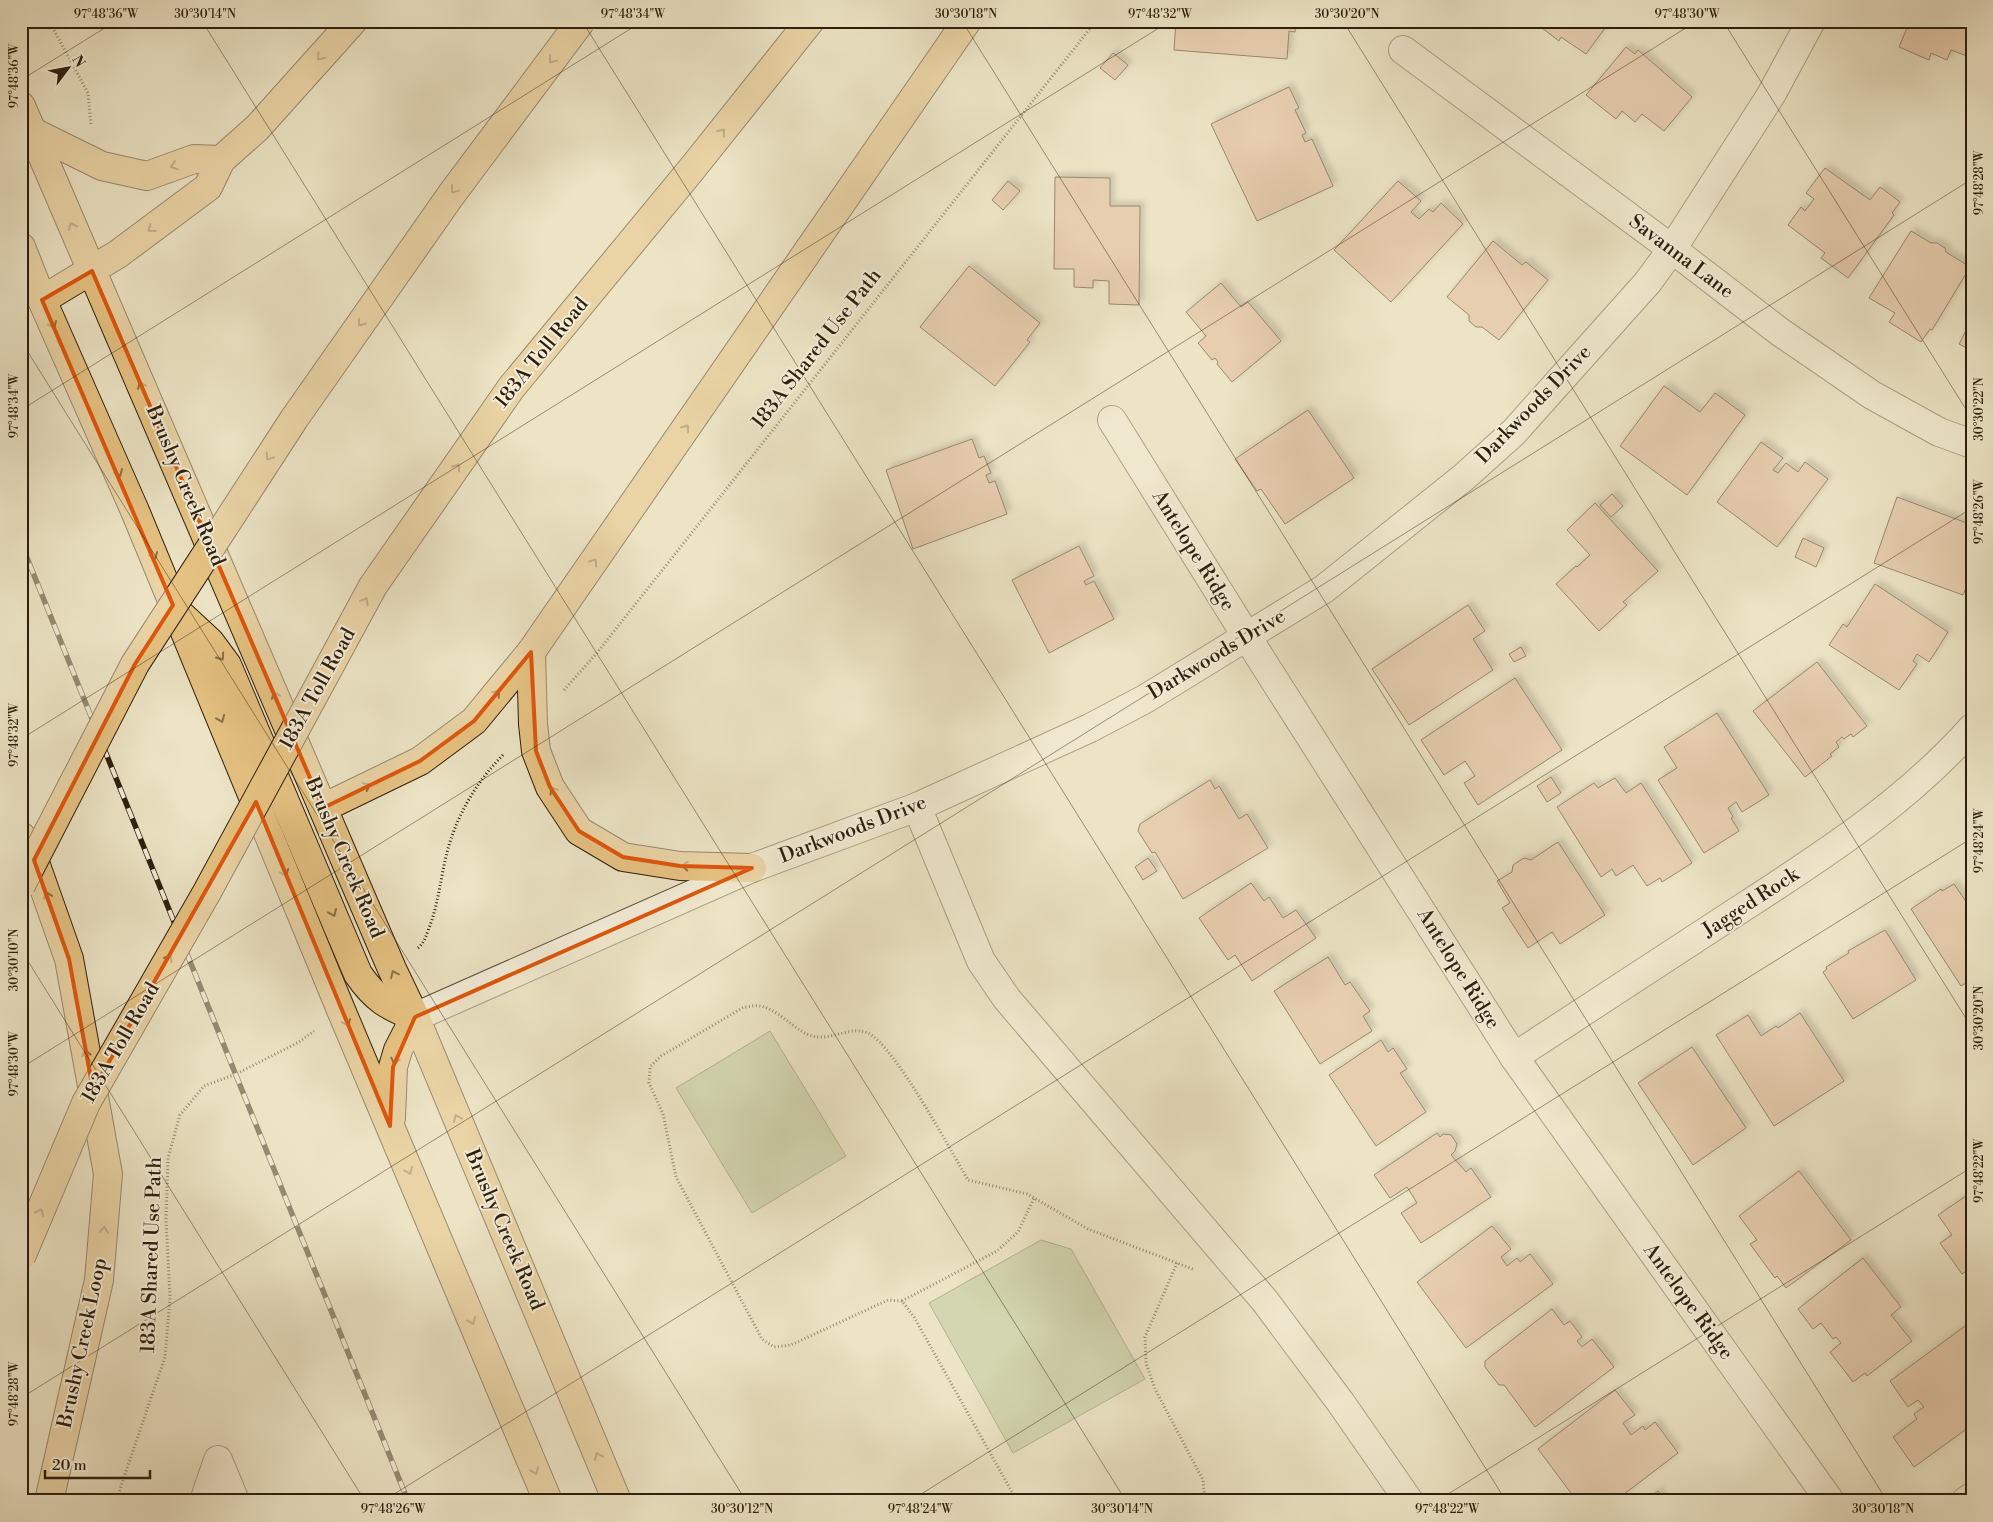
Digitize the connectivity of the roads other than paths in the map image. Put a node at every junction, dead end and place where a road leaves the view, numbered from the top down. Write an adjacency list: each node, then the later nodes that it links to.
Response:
1 (353, 21): 8 (main road, one-way to 8)
2 (581, 21): 24 (main road, one-way to 24, bridge)
3 (810, 21): 28 (main road, 183A Toll Road, one-way to 3, bridge)
4 (967, 21): 17 (main road, one-way to 4)
5 (1811, 21): 10 (street, Darkwoods Drive)
6 (1403, 50): 10 (street, Savanna Lane)
7 (26, 119): 8 (main road, one-way to 7); 11 (main road, Brushy Creek Road, one-way to 7)
8 (221, 160): 11 (main road, one-way to 11)
9 (21, 247): 12 (main road)
10 (1672, 250): 14 (street, Savanna Lane); 16 (street, Darkwoods Drive)
11 (92, 271): 12 (main road); 20 (main road, Brushy Creek Road, one-way to 11)
12 (42, 300): 15 (main road, one-way to 15)
13 (1112, 420): 16 (street, Antelope Ridge)
14 (1972, 444)
15 (176, 609): 21 (main road, one-way to 21); 27 (main road, one-way to 27)
16 (1247, 637): 19 (street, Darkwoods Drive); 26 (street, Antelope Ridge)
17 (531, 652): 20 (main road, one-way to 17); 23 (main road, one-way to 17)
18 (1972, 728): 26 (street, Jagged Rock)
19 (917, 807): 23 (street, Darkwoods Drive); 30 (street)
20 (324, 808): 21 (main road); 25 (main road, Brushy Creek Road, one-way to 20)
21 (294, 820): 25 (main road, one-way to 25)
22 (21, 836): 31 (main road, Brushy Creek Loop, one-way to 22)
23 (752, 868): 25 (street, Darkwoods Drive)
24 (21, 885)
25 (415, 1017): 27 (main road, one-way to 27); 35 (main road, Brushy Creek Road, one-way to 25)
26 (1514, 1057): 36 (street, Antelope Ridge)
27 (390, 1126): 34 (main road, one-way to 34)
28 (21, 1257)
29 (1972, 1497): 37 (street)
30 (1402, 1498)
31 (49, 1501)
32 (204, 1501): 33 (street)
33 (235, 1501)
34 (548, 1501)
35 (617, 1501)
36 (1830, 1501)
37 (1966, 1501)

